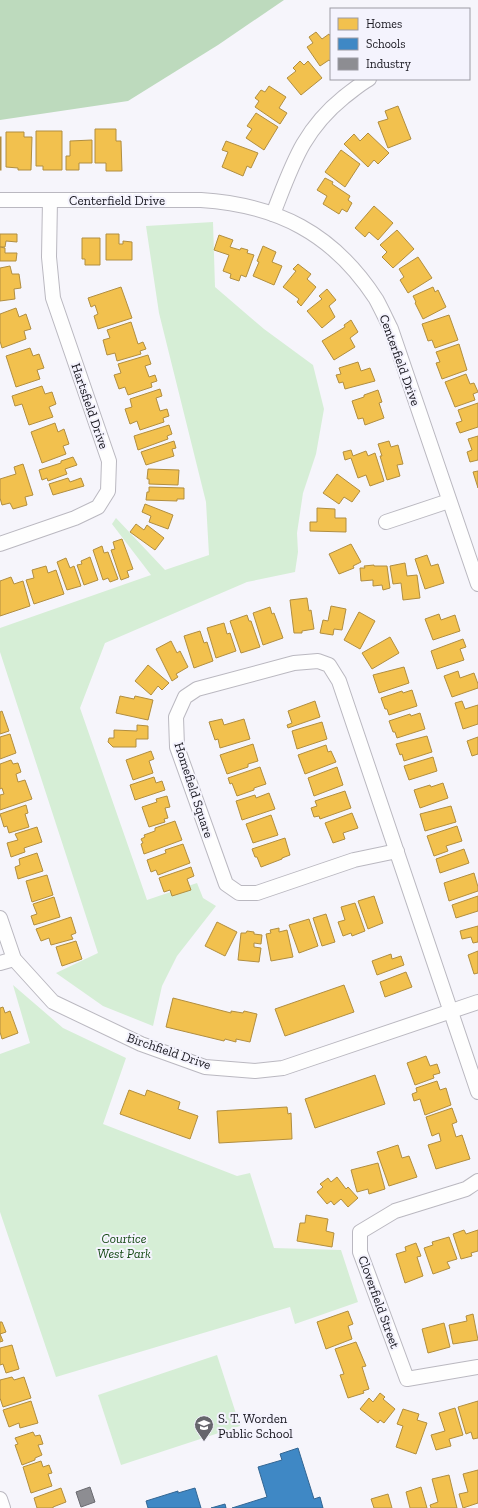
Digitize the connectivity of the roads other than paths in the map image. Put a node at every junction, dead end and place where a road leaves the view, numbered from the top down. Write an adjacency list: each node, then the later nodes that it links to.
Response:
1 (367, 80): 4 (street)
2 (0, 200): 3 (street, Centerfield Drive)
3 (50, 200): 4 (street, Centerfield Drive); 7 (street, Hartsfield Drive)
4 (273, 214): 5 (street, Centerfield Drive)
5 (450, 501): 6 (street); 8 (street, Centerfield Drive)
6 (386, 522)
7 (0, 544)
8 (478, 584)
9 (397, 851): 9 (street, Homefield Square); 14 (street, Homefield Square)
10 (0, 918): 11 (street, Birchfield Drive)
11 (14, 959): 12 (street); 14 (street, Birchfield Drive)
12 (0, 963)
13 (478, 1002): 14 (street, Birchfield Drive)
14 (451, 1011): 15 (street)
15 (478, 1092)
16 (478, 1181): 17 (street, Cloverfield Street)
17 (478, 1367)
18 (0, 1499): 19 (street)
19 (3, 1508)

